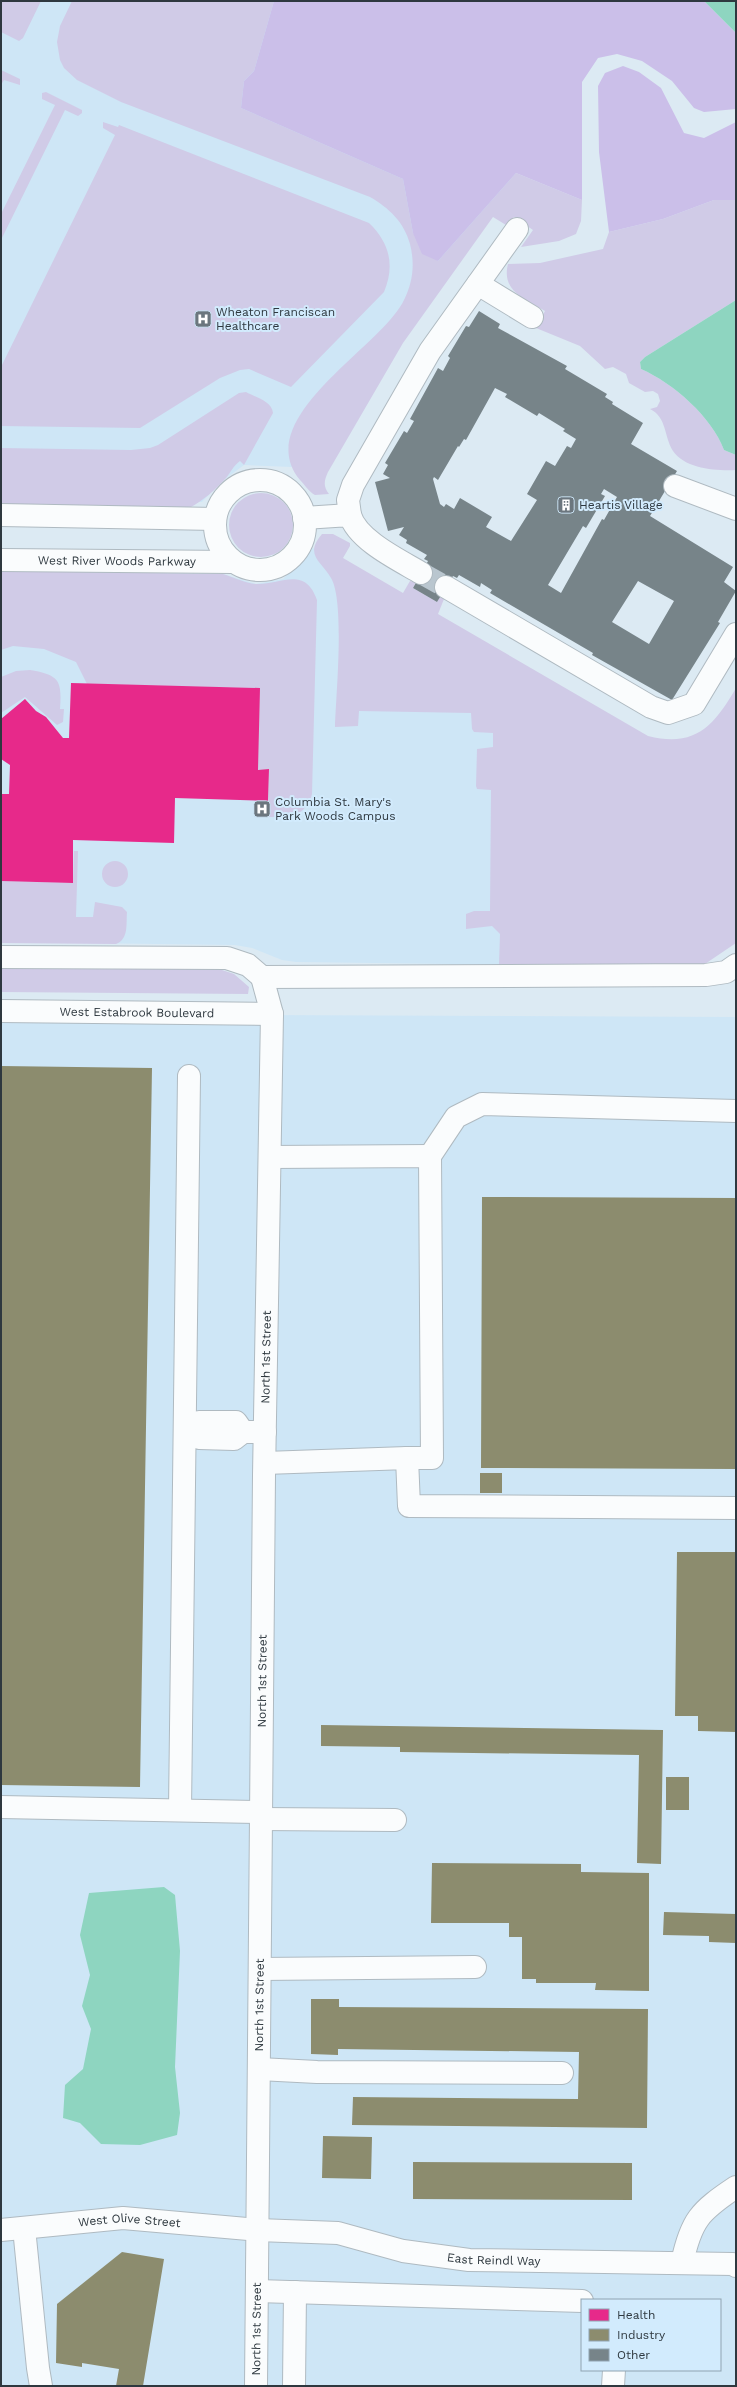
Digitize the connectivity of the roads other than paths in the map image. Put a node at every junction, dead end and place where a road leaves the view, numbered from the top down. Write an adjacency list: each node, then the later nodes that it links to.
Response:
1 (517, 229): 2 (street)
2 (478, 284): 3 (street); 7 (street)
3 (532, 317)
4 (675, 486): 5 (street)
5 (736, 509)
6 (1, 515): 9 (street)
7 (350, 515): 8 (street); 12 (street)
8 (304, 518): 9 (street, West River Woods Parkway); 11 (street, West River Woods Parkway)
9 (215, 519): 11 (street, West River Woods Parkway)
10 (1, 560): 11 (street, West River Woods Parkway)
11 (233, 562)
12 (421, 573)
13 (446, 587): 14 (street)
14 (736, 634)
15 (1, 957): 17 (street)
16 (736, 965): 17 (street)
17 (262, 977): 19 (street, North 1st Street)
18 (1, 1010): 19 (street, West Estabrook Boulevard)
19 (272, 1014): 23 (street, North 1st Street)
20 (189, 1076): 24 (street)
21 (736, 1111): 22 (street)
22 (430, 1156): 23 (street); 26 (street)
23 (270, 1157): 25 (street, North 1st Street)
24 (187, 1429): 25 (street); 30 (street)
25 (265, 1432): 27 (street, North 1st Street)
26 (407, 1458): 27 (street); 28 (street)
27 (265, 1463): 31 (street, North 1st Street)
28 (736, 1508)
29 (1, 1807): 30 (street)
30 (180, 1810): 31 (street)
31 (261, 1815): 32 (street); 34 (street, North 1st Street)
32 (395, 1820)
33 (475, 1968): 34 (street)
34 (260, 1969): 35 (street, North 1st Street)
35 (259, 2069): 36 (street); 40 (street, North 1st Street)
36 (562, 2073)
37 (736, 2187): 41 (street)
38 (24, 2228): 39 (street, West Olive Street); 40 (street, West Olive Street); 47 (street)
39 (1, 2230)
40 (258, 2230): 41 (street, East Reindl Way); 43 (street, North 1st Street)
41 (682, 2263): 42 (street, East Reindl Way)
42 (734, 2265)
43 (257, 2291): 44 (street); 48 (street, North 1st Street)
44 (295, 2292): 45 (street); 49 (street)
45 (581, 2301)
46 (614, 2371): 50 (street)
47 (41, 2386)
48 (256, 2386)
49 (294, 2386)
50 (613, 2386)

